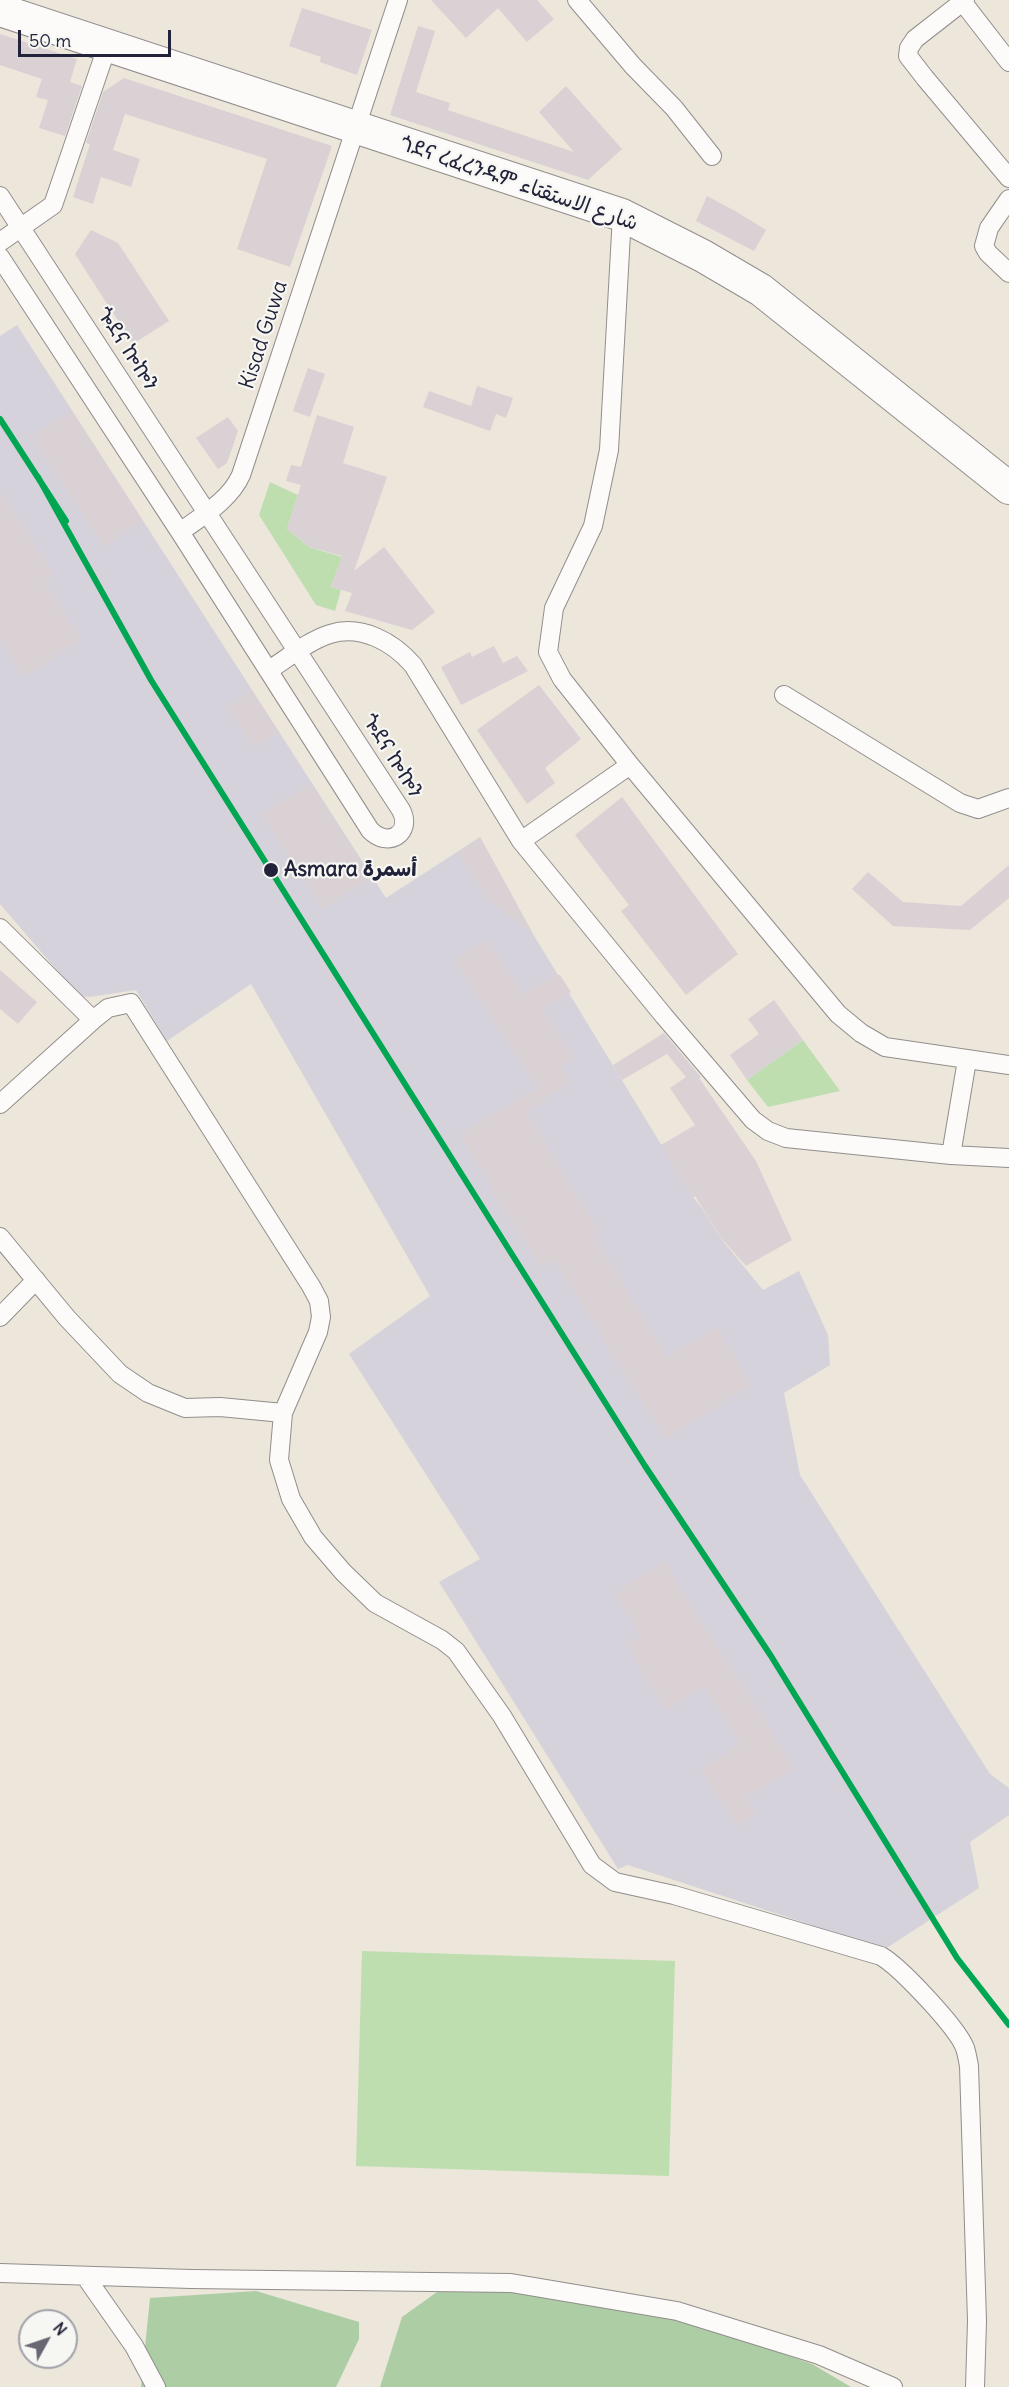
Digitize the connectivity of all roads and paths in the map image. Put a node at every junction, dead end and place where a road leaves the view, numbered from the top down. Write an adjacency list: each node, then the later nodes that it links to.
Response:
1 (398, 0): 7 (street, Kisad Guwa)
2 (577, 0): 8 (street)
3 (963, 0): 6 (street); 9 (street)
4 (0, 10): 5 (highway, ጎደና ረፈረንዱም شارع الاستقتاء)
5 (108, 44): 7 (highway, ጎደና ረፈረንዱም شارع الاستقتاء); 13 (street)
6 (1009, 62)
7 (356, 128): 12 (highway, ጎደና ረፈረንዱም شارع الاستقتاء); 18 (street, Kisad Guwa)
8 (712, 156)
9 (1009, 178)
10 (0, 196): 13 (street, ጐደና ኰኰን)
11 (1009, 199): 16 (street)
12 (622, 215): 17 (highway, ጎደና ረፈረንዱም شارع الاستقتاء); 23 (street)
13 (20, 228): 14 (street); 18 (street, ጐደና ኰኰን)
14 (0, 242)
15 (0, 257): 19 (street, ጐደና ኰኰን)
16 (1009, 273)
17 (1009, 488)
18 (207, 512): 19 (street, Kisad Guwa); 20 (street, ጐደና ኰኰን)
19 (180, 532): 21 (street, ጐደና ኰኰን)
20 (297, 651): 21 (street); 21 (street, ጐደና ኰኰን); 25 (street)
21 (269, 670)
22 (784, 695): 24 (street)
23 (630, 765): 25 (street); 28 (street)
24 (1009, 798)
25 (521, 841): 31 (street)
26 (0, 928): 27 (street)
27 (93, 1020): 30 (street); 36 (street)
28 (967, 1060): 29 (street); 31 (street)
29 (1009, 1065)
30 (0, 1104)
31 (951, 1155): 32 (street)
32 (1009, 1158)
33 (0, 1237): 34 (street)
34 (36, 1280): 35 (street); 36 (street)
35 (0, 1317)
36 (283, 1413): 41 (street)
37 (0, 2273): 38 (street)
38 (85, 2276): 39 (street); 40 (street)
39 (156, 2387)
40 (893, 2387)
41 (975, 2387)

